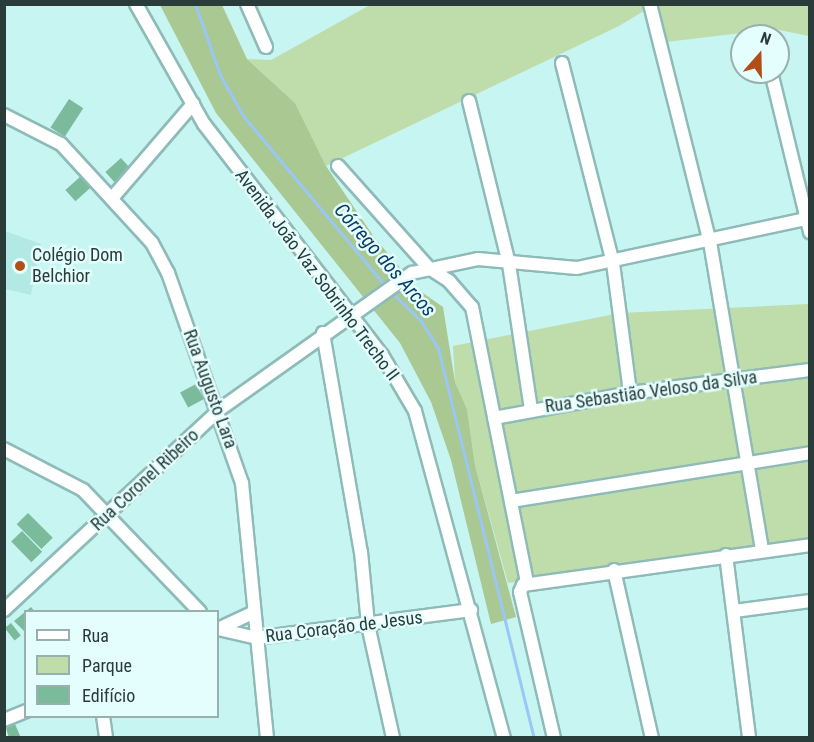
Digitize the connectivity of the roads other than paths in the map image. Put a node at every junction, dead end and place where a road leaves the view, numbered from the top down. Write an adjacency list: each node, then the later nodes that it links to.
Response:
1 (136, 4): 8 (street, Avenida João Vaz Sobrinho Trecho II)
2 (247, 4): 4 (street)
3 (650, 4): 14 (street)
4 (266, 47)
5 (562, 63): 15 (street)
6 (774, 84): 12 (street)
7 (469, 101): 16 (street)
8 (193, 104): 11 (street); 18 (street, Avenida João Vaz Sobrinho Trecho II)
9 (4, 115): 11 (street, Rua Augusto Lara)
10 (338, 166): 17 (street)
11 (113, 197): 24 (street, Rua Augusto Lara)
12 (808, 218): 13 (street); 14 (street, Rua Coronel Ribeiro)
13 (810, 232)
14 (710, 242): 15 (street, Rua Coronel Ribeiro); 21 (street)
15 (613, 263): 16 (street, Rua Coronel Ribeiro); 22 (street)
16 (509, 264): 17 (street, Rua Coronel Ribeiro); 23 (street)
17 (429, 268): 18 (street, Rua Coronel Ribeiro); 25 (street)
18 (350, 314): 19 (street, Rua Coronel Ribeiro); 39 (street, Avenida João Vaz Sobrinho Trecho II)
19 (323, 333): 24 (street, Rua Coronel Ribeiro); 42 (street)
20 (810, 370): 21 (street, Rua Sebastião Veloso da Silva)
21 (731, 380): 22 (street, Rua Sebastião Veloso da Silva); 28 (street)
22 (630, 393): 23 (street, Rua Sebastião Veloso da Silva)
23 (531, 409): 25 (street, Rua Sebastião Veloso da Silva)
24 (219, 410): 30 (street, Rua Coronel Ribeiro); 41 (street, Rua Augusto Lara)
25 (494, 418): 29 (street)
26 (4, 449): 30 (street)
27 (810, 453): 28 (street)
28 (746, 464): 29 (street); 32 (street)
29 (511, 501): 35 (street)
30 (108, 515): 37 (street, Rua Coronel Ribeiro); 38 (street)
31 (810, 545): 32 (street)
32 (762, 549): 33 (street)
33 (726, 555): 34 (street); 40 (street)
34 (614, 570): 35 (street); 54 (street)
35 (527, 582): 53 (street)
36 (810, 601): 40 (street)
37 (4, 610)
38 (198, 610)
39 (471, 610): 42 (street, Rua Coração de Jesus); 52 (street, Avenida João Vaz Sobrinho Trecho II)
40 (734, 611): 55 (street)
41 (254, 613): 43 (street); 45 (street, Rua Augusto Lara)
42 (368, 625): 45 (street, Rua Coração de Jesus); 51 (street)
43 (219, 629)
44 (219, 629): 45 (street, Rua Coração de Jesus)
45 (256, 638): 50 (street, Rua Augusto Lara)
46 (24, 712): 48 (street)
47 (103, 718): 49 (street)
48 (4, 720)
49 (106, 738)
50 (267, 738)
51 (393, 738)
52 (504, 738)
53 (554, 738)
54 (652, 738)
55 (750, 738)

